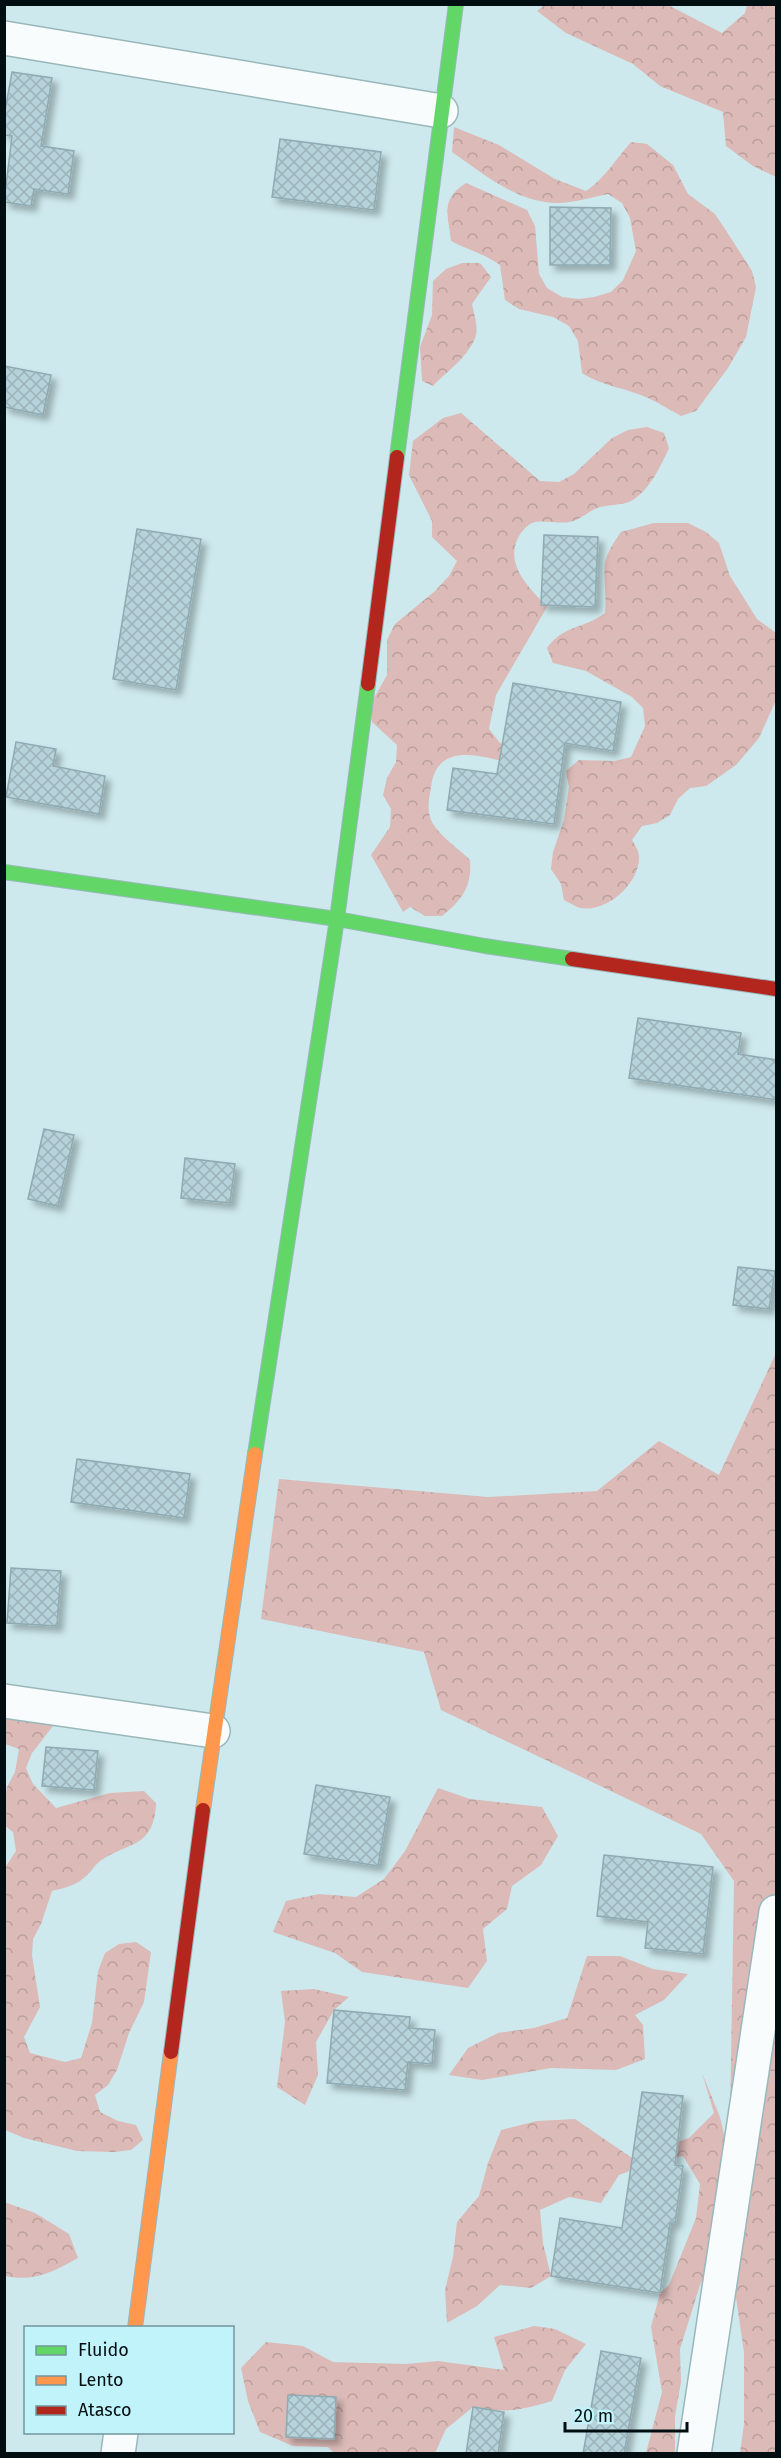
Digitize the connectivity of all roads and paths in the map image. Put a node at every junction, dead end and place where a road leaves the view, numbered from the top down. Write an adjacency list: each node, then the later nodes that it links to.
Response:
1 (456, 4): 3 (street)
2 (4, 38): 3 (street)
3 (441, 111): 5 (street)
4 (4, 872): 5 (street)
5 (337, 919): 6 (street); 8 (street)
6 (777, 989)
7 (4, 1701): 8 (street)
8 (213, 1731): 10 (street)
9 (777, 1912): 13 (street)
10 (135, 2326)
11 (121, 2434): 12 (street)
12 (118, 2454)
13 (694, 2454)

